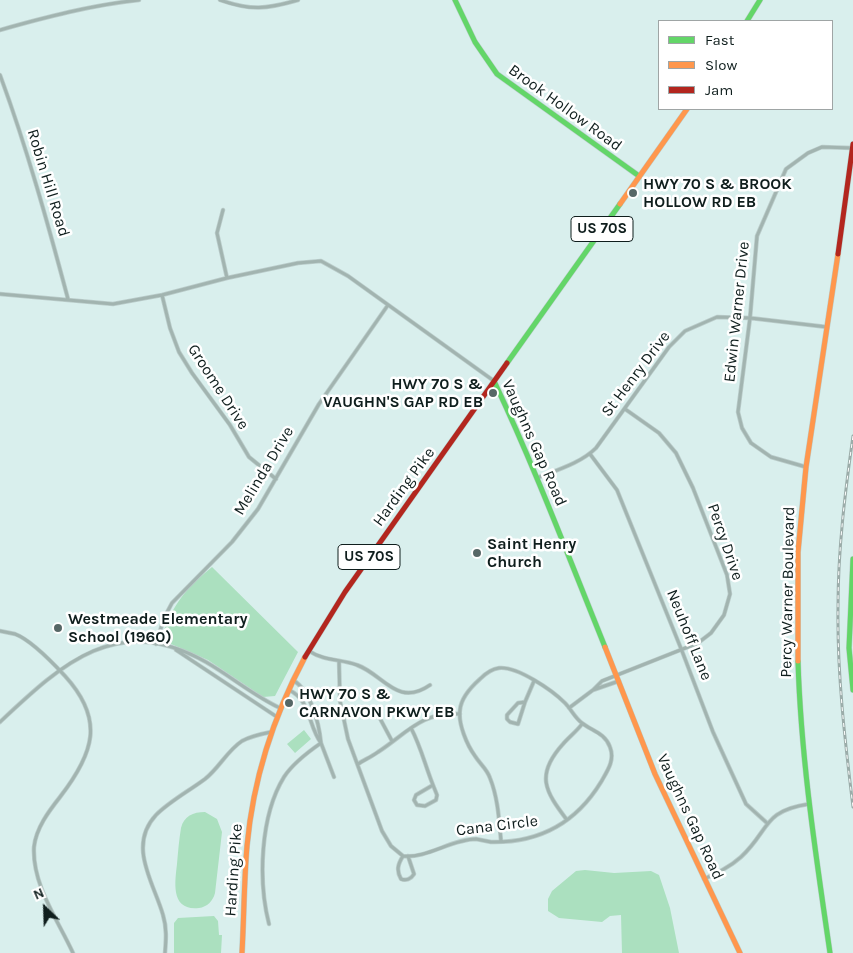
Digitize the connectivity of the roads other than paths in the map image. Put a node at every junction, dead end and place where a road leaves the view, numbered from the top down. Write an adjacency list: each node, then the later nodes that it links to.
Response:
1 (139, 0): 7 (street)
2 (220, 0): 3 (street)
3 (298, 0)
4 (455, 0): 11 (street, Brook Hollow Road)
5 (760, 0): 6 (street)
6 (747, 20)
7 (0, 30)
8 (0, 74): 16 (street, Robin Hill Road)
9 (686, 110): 11 (street, Harding Pike / US 70S)
10 (853, 146): 18 (street, Edwin Warner Drive); 19 (street, Percy Warner Boulevard)
11 (639, 176): 20 (street, Harding Pike / US 70S)
12 (223, 210): 13 (street)
13 (226, 278): 15 (street, Vaughns Gap Road); 17 (street, Vaughns Gap Road)
14 (0, 294): 16 (street, Vaughns Gap Road)
15 (162, 295): 16 (street, Vaughns Gap Road); 25 (street, Groome Drive)
16 (68, 299)
17 (388, 305): 20 (street, Vaughns Gap Road); 25 (street, Melinda Drive)
18 (750, 318): 19 (street, St Henry Drive); 21 (street, St Henry Drive); 23 (street, Edwin Warner Drive)
19 (828, 327): 23 (street, Percy Warner Boulevard)
20 (494, 381): 24 (street, Vaughns Gap Road); 31 (street, Harding Pike / US 70S)
21 (624, 409): 22 (street, St Henry Drive); 32 (street, Percy Drive)
22 (590, 454): 24 (street, St Henry Drive); 32 (street, Neuhoff Lane)
23 (806, 467): 56 (street, Percy Warner Boulevard)
24 (537, 478): 35 (street, Vaughns Gap Road)
25 (276, 479): 29 (street, Melinda Drive)
26 (853, 559): 27 (street)
27 (853, 566): 40 (street)
28 (0, 631): 34 (street)
29 (156, 644): 30 (street); 34 (street)
30 (168, 647): 42 (street); 46 (street)
31 (308, 650): 33 (street); 36 (street, Harding Pike / US 70S)
32 (682, 651): 35 (street, Percy Drive); 58 (street, Neuhoff Lane)
33 (339, 661): 38 (street); 53 (street)
34 (59, 670): 47 (street); 64 (street)
35 (618, 678): 43 (street, Percy Drive); 62 (street, Vaughns Gap Road)
36 (293, 680): 39 (street, Harding Pike / US 70S); 52 (street)
37 (534, 681): 41 (street); 43 (street, Cana Circle); 45 (street, Cana Circle)
38 (430, 685)
39 (289, 690): 42 (street, Harding Pike / US 70S); 52 (street)
40 (853, 690)
41 (525, 702): 41 (street)
42 (280, 708): 46 (street, Harding Pike / US 70S)
43 (569, 708): 48 (street, Cana Circle)
44 (376, 711): 51 (street)
45 (460, 714): 49 (street); 59 (street)
46 (277, 717): 50 (street, Harding Pike / US 70S)
47 (0, 722)
48 (582, 724): 57 (street); 57 (street, Cana Circle)
49 (411, 728): 51 (street); 55 (street)
50 (272, 731): 65 (street); 66 (street, Harding Pike / US 70S)
51 (392, 741): 53 (street)
52 (321, 743): 54 (street); 63 (street)
53 (358, 764): 60 (street)
54 (334, 777)
55 (433, 785): 55 (street)
56 (809, 804): 58 (street); 68 (street, Percy Warner Boulevard)
57 (567, 820): 59 (street, Cana Circle)
58 (767, 823): 62 (street)
59 (501, 841): 61 (street, Cana Circle)
60 (403, 856): 61 (street, Cana Circle); 61 (street)
61 (408, 856)
62 (704, 879): 67 (street, Vaughns Gap Road)
63 (269, 924)
64 (73, 953)
65 (165, 953)
66 (242, 953)
67 (740, 953)
68 (830, 953)

